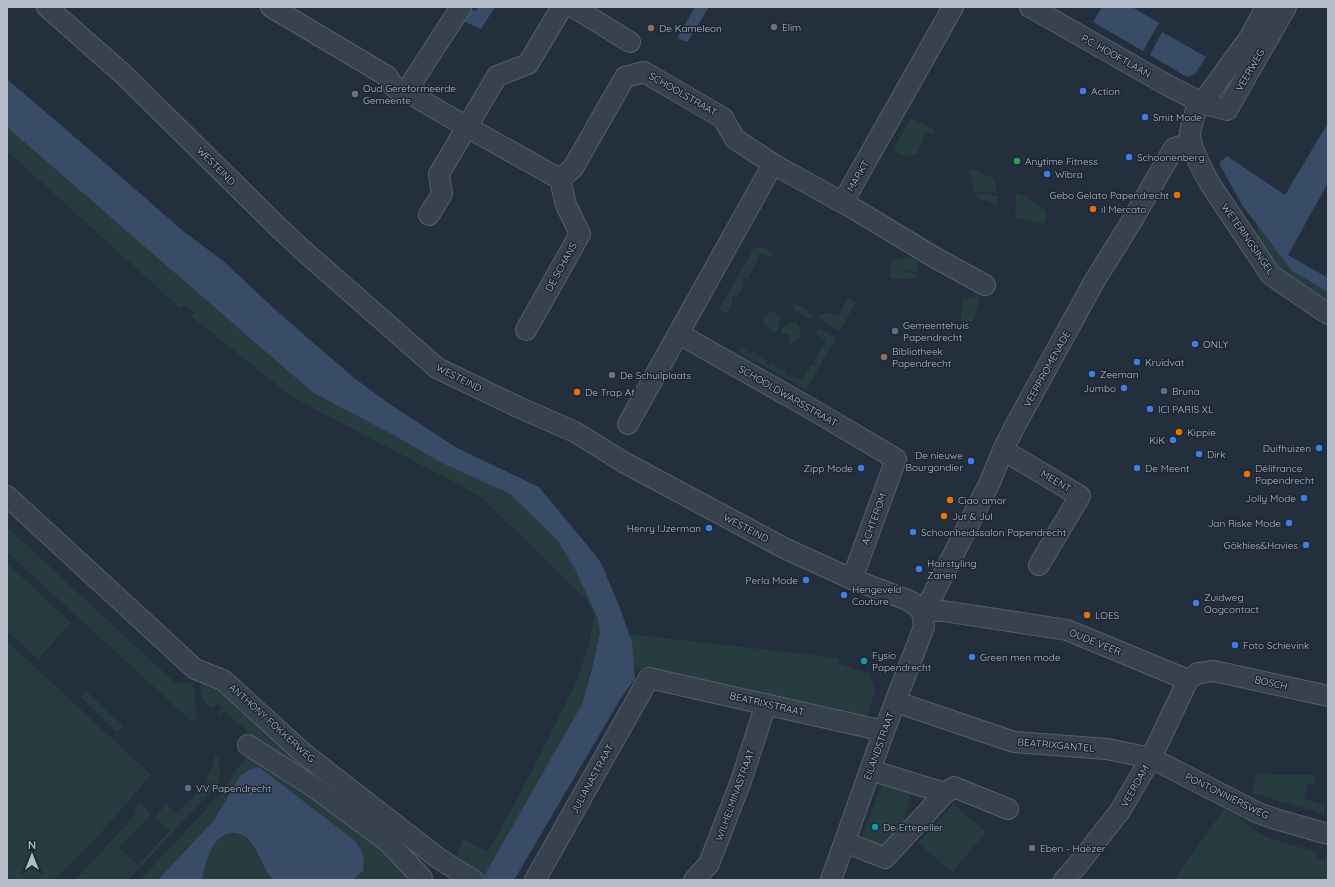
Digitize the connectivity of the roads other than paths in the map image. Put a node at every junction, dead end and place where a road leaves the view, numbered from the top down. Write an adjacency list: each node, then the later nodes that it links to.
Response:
1 (271, 7): 11 (street)
2 (562, 7): 13 (street)
3 (573, 7): 10 (street)
4 (953, 7): 17 (street, MARKT)
5 (1030, 7): 12 (street, P.C. HOOFTLAAN)
6 (1266, 7): 12 (street, VEERWEG)
7 (1286, 7): 12 (street, VEERWEG)
8 (56, 10): 28 (street, WESTEIND)
9 (456, 14): 11 (street)
10 (630, 42)
11 (414, 91): 13 (street)
12 (1202, 103): 14 (street, VEERWEG)
13 (467, 127): 16 (street); 18 (street)
14 (1191, 143): 20 (street, WETERINGSINGEL); 24 (street, VEERPROMENADE)
15 (773, 164): 16 (street, SCHOOLSTRAAT); 17 (street, SCHOOLSTRAAT); 22 (street)
16 (560, 179): 21 (street, DE SCHANS)
17 (843, 202): 19 (street, MARKT)
18 (429, 215)
19 (985, 285)
20 (1328, 314)
21 (526, 330)
22 (679, 334): 23 (street); 25 (street, SCHOOLDWARSSTRAAT)
23 (628, 424)
24 (1003, 450): 27 (street, MEENT); 29 (street, VEERPROMENADE)
25 (896, 459): 28 (street, ACHTEROM)
26 (7, 496): 43 (street, ANTHONY FOKKERWEG)
27 (1039, 565)
28 (852, 579): 29 (street, WESTEIND)
29 (922, 611): 31 (street, OUDE VEER); 33 (street, EILANDSTRAAT)
30 (649, 678): 34 (street, BEATRIXSTRAAT); 46 (street, JULIANASTRAAT)
31 (1188, 680): 32 (street, BOSCH); 37 (street, VEERDAM)
32 (1328, 696)
33 (896, 702): 35 (street, EILANDSTRAAT); 37 (street, BEATRIXGANTEL)
34 (766, 704): 35 (street, BEATRIXSTRAAT); 47 (street, WILHELMINASTRAAT)
35 (884, 731): 38 (street, EILANDSTRAAT)
36 (248, 745): 44 (street)
37 (1151, 758): 41 (street, PONTONNIERSWEG); 49 (street, VEERDAM)
38 (870, 770): 39 (street); 42 (street, EILANDSTRAAT)
39 (944, 793): 40 (street); 42 (street)
40 (1008, 809)
41 (1328, 834)
42 (845, 842): 48 (street, EILANDSTRAAT)
43 (438, 858): 44 (street); 45 (street, ANTHONY FOKKERWEG)
44 (420, 879)
45 (473, 880)
46 (535, 880)
47 (694, 880)
48 (831, 880)
49 (1064, 880)

